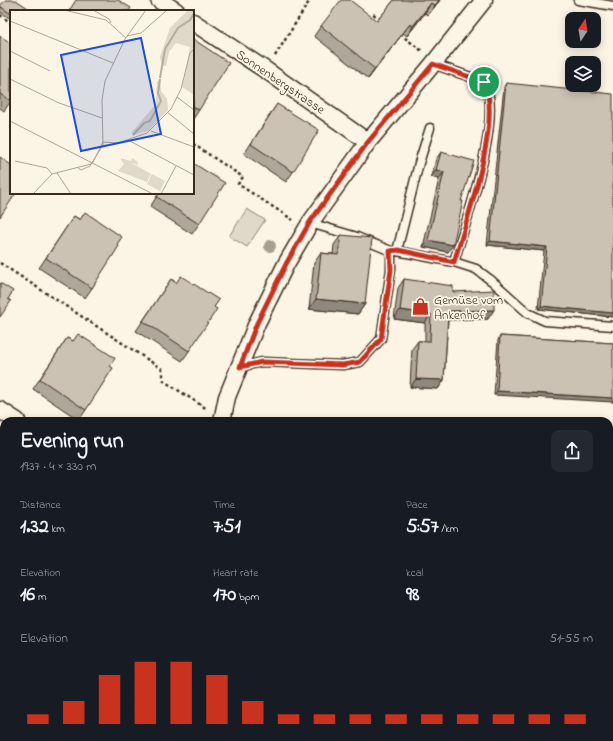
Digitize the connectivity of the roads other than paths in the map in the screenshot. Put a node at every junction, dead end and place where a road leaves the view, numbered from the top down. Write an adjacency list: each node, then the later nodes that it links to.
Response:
1 (159, 0): 5 (street)
2 (484, 0): 7 (street)
3 (578, 0): 4 (lane)
4 (613, 6)
5 (174, 10)
6 (194, 23): 9 (street, Sonnenbergstrasse)
7 (429, 59): 9 (street); 12 (lane)
8 (430, 128): 11 (lane)
9 (368, 142): 10 (street)
10 (308, 226): 11 (lane); 14 (street)
11 (394, 251): 12 (lane); 14 (lane)
12 (454, 262): 13 (lane)
13 (613, 326)
14 (240, 367): 17 (street)
15 (0, 410): 16 (street)
16 (11, 417)
17 (218, 417)

